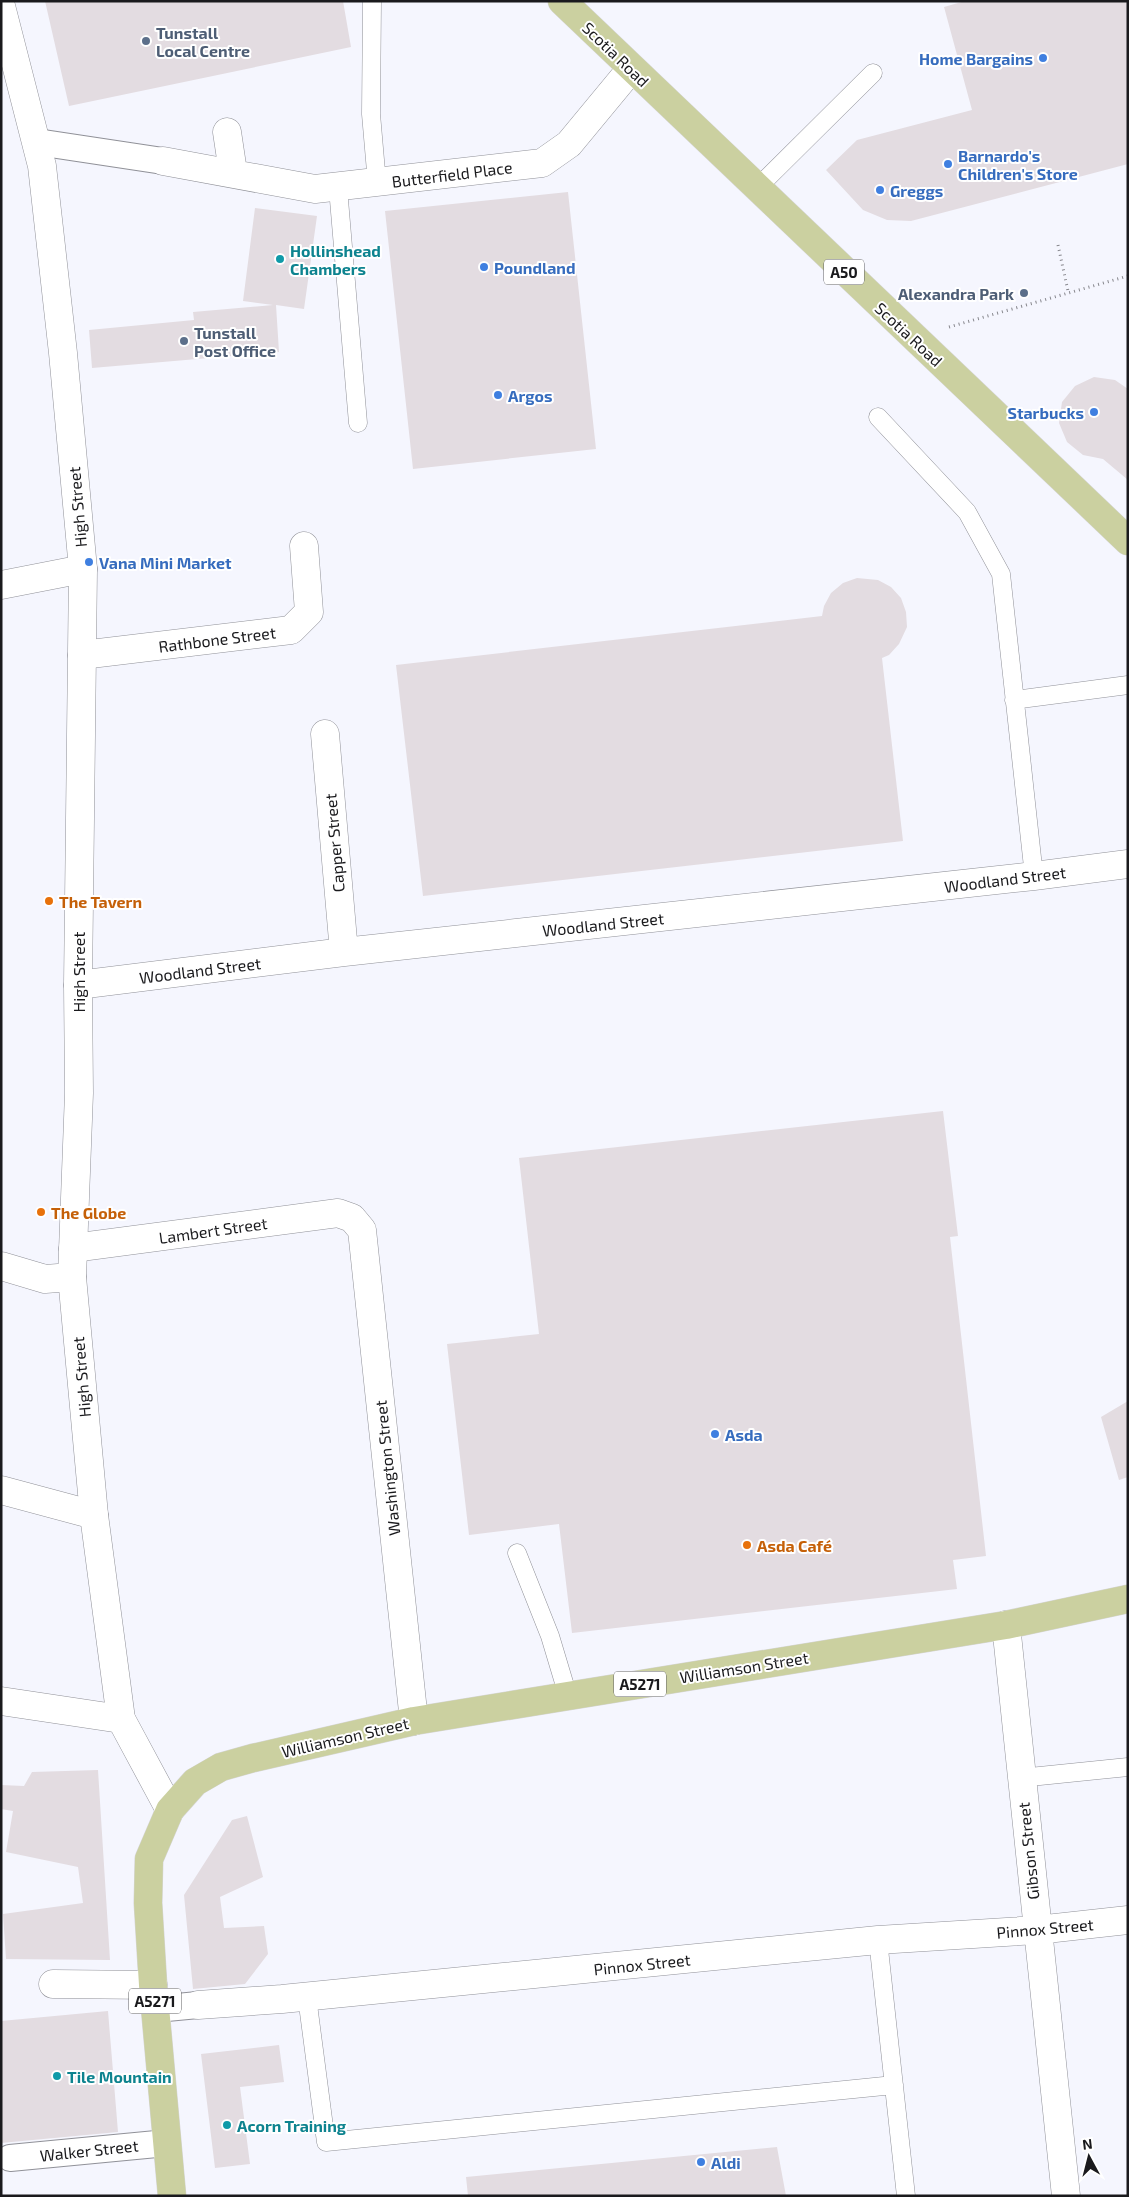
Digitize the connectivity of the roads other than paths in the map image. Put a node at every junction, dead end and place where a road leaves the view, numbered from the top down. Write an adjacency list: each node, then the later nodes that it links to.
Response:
1 (372, 1): 11 (lane)
2 (562, 1): 5 (main road, Scotia Road / A50)
3 (1, 6): 4 (street, High Street)
4 (8, 55): 8 (street, High Street)
5 (631, 69): 11 (street, Butterfield Place); 13 (main road, Scotia Road / A50)
6 (873, 73): 13 (lane)
7 (227, 132): 10 (street)
8 (37, 142): 9 (street, Butterfield Place); 18 (street, High Street)
9 (163, 161): 10 (street, Butterfield Place)
10 (234, 172): 12 (street, Butterfield Place)
11 (377, 183): 12 (street, Butterfield Place)
12 (338, 188): 15 (lane)
13 (756, 189): 16 (main road, Scotia Road / A50)
14 (878, 418): 22 (lane)
15 (358, 423)
16 (1128, 541)
17 (304, 546): 20 (street, Rathbone Street)
18 (83, 569): 19 (street); 20 (street, High Street)
19 (1, 585)
20 (82, 655): 27 (street, High Street)
21 (1128, 685): 22 (lane)
22 (1014, 700): 25 (lane)
23 (325, 734): 26 (street, Capper Street)
24 (1128, 864): 25 (street, Woodland Street)
25 (1034, 876): 26 (street, Woodland Street)
26 (344, 952): 27 (street, Woodland Street)
27 (78, 985): 29 (street, High Street)
28 (352, 1218): 29 (street, Lambert Street); 40 (street, Washington Street)
29 (73, 1248): 31 (street, High Street)
30 (1, 1266): 31 (street)
31 (72, 1277): 33 (street, High Street)
32 (1, 1490): 33 (street)
33 (94, 1515): 39 (street, High Street)
34 (517, 1553): 37 (lane)
35 (1128, 1599): 36 (main road, Williamson Street / A5271)
36 (1006, 1625): 37 (main road, Williamson Street / A5271); 42 (street, Gibson Street)
37 (568, 1696): 40 (main road, Williamson Street / A5271)
38 (1, 1701): 39 (street)
39 (121, 1719): 43 (street, High Street)
40 (414, 1721): 43 (main road, Williamson Street / A5271)
41 (1128, 1767): 42 (lane)
42 (1020, 1778): 45 (street, Gibson Street)
43 (170, 1810): 48 (main road, A5271)
44 (1128, 1920): 45 (street, Pinnox Street)
45 (1037, 1930): 46 (street, Pinnox Street); 56 (street, Gibson Street)
46 (878, 1940): 49 (street, Pinnox Street); 51 (lane)
47 (53, 1984): 48 (street)
48 (154, 1997): 50 (street, Pinnox Street); 52 (main road, A5271)
49 (307, 1997): 50 (street, Pinnox Street); 51 (lane)
50 (198, 2005)
51 (894, 2085): 55 (lane)
52 (167, 2143): 53 (street, Walker Street); 54 (main road, A5271)
53 (10, 2158)
54 (172, 2196)
55 (906, 2196)
56 (1066, 2196)

